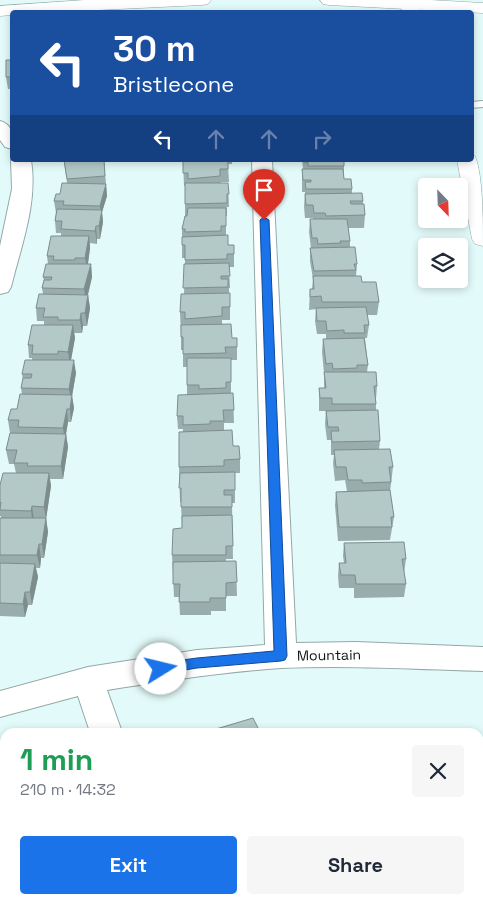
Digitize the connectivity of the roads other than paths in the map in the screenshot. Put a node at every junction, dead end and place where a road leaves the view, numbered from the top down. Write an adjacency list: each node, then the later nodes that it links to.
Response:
1 (202, 0): 5 (main road)
2 (329, 0): 3 (main road)
3 (407, 5): 4 (main road)
4 (483, 8)
5 (15, 10)
6 (0, 127): 7 (street)
7 (10, 141)
8 (21, 162): 13 (street)
9 (262, 162): 14 (street)
10 (468, 162): 11 (main road)
11 (480, 213): 12 (main road)
12 (483, 240)
13 (0, 287)
14 (281, 656): 15 (street, Mountain); 16 (street, Mountain)
15 (483, 659)
16 (88, 680): 17 (street, Mountain); 18 (street)
17 (0, 704)
18 (105, 728)

